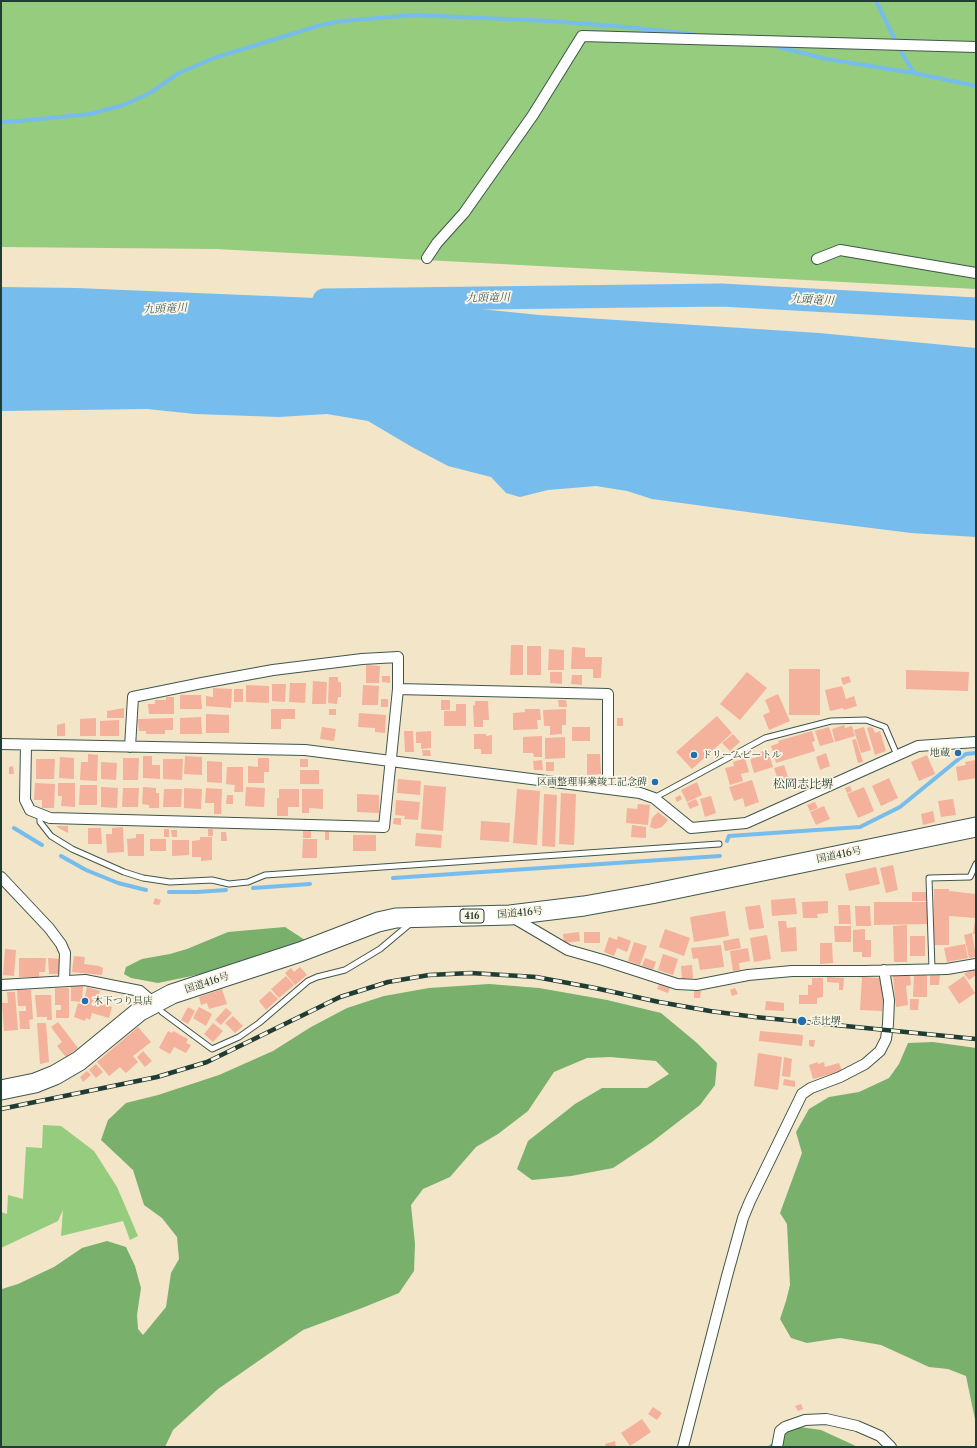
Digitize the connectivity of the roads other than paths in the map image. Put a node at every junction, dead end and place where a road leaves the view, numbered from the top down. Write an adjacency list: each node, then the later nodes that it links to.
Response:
1 (976, 47): 2 (street)
2 (427, 258)
3 (817, 259): 4 (street)
4 (976, 273)
5 (398, 689): 9 (street); 11 (street); 12 (street)
6 (976, 742): 10 (street)
7 (1, 744): 8 (street)
8 (26, 745): 9 (street); 14 (street)
9 (130, 747): 11 (street)
10 (897, 755): 13 (street); 13 (lane)
11 (391, 761): 12 (street); 14 (street)
12 (608, 789): 13 (street)
13 (654, 798)
14 (40, 815): 16 (lane)
15 (976, 826): 19 (highway, 国道416号 / 416)
16 (719, 844)
17 (976, 864): 22 (lane)
18 (1, 877): 24 (street)
19 (510, 915): 20 (highway, 国道416号 / 416); 23 (street)
20 (418, 918): 26 (highway, 国道416号 / 416); 26 (lane)
21 (976, 964): 22 (street)
22 (932, 969): 23 (street)
23 (884, 970): 28 (street)
24 (64, 981): 25 (street); 26 (street)
25 (1, 986)
26 (154, 1003): 27 (highway, 国道416号 / 416)
27 (1, 1090)
28 (683, 1447)
29 (776, 1447): 30 (street)
30 (891, 1447)

